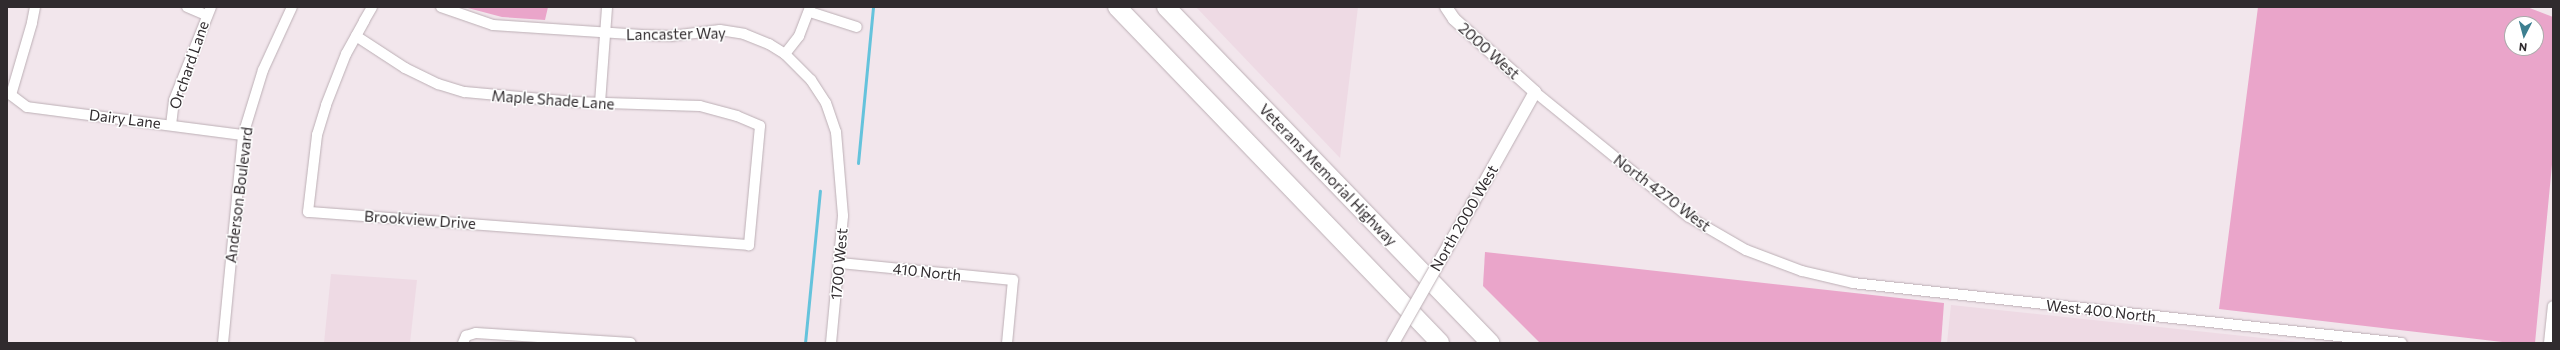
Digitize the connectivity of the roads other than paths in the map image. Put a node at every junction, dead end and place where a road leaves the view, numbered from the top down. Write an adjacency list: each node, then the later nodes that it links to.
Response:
1 (34, 7): 18 (street, Dairy Lane)
2 (187, 7): 11 (street)
3 (292, 7): 20 (street, Anderson Boulevard)
4 (372, 7): 14 (street, Brookview Drive)
5 (442, 7): 13 (street, Lancaster Way)
6 (607, 7): 13 (street)
7 (1117, 7): 31 (highway)
8 (1166, 7): 32 (highway, Veterans Memorial Highway)
9 (1446, 7): 16 (street, 2000 West)
10 (810, 10): 12 (street); 15 (street)
11 (209, 11): 18 (street, Orchard Lane)
12 (857, 27)
13 (605, 34): 15 (street, Lancaster Way); 17 (street)
14 (356, 36): 17 (street, Maple Shade Lane); 19 (street, Brookview Drive)
15 (785, 54): 21 (street, Lancaster Way)
16 (1535, 92): 23 (street, North 4270 West); 30 (street, North 2000 West, bridge)
17 (600, 103): 19 (street, Maple Shade Lane)
18 (171, 125): 20 (street, Dairy Lane)
19 (760, 126)
20 (243, 135): 26 (street, Anderson Boulevard)
21 (842, 184): 22 (street, 1700 West)
22 (840, 263): 28 (street, 1700 West); 29 (street, 410 North)
23 (1802, 271): 33 (street, West 400 North)
24 (2553, 306): 34 (street)
25 (464, 340): 27 (street)
26 (223, 343)
27 (630, 343)
28 (831, 343)
29 (1006, 343)
30 (1393, 343)
31 (1440, 343)
32 (1490, 343)
33 (2402, 343)
34 (2548, 343)

